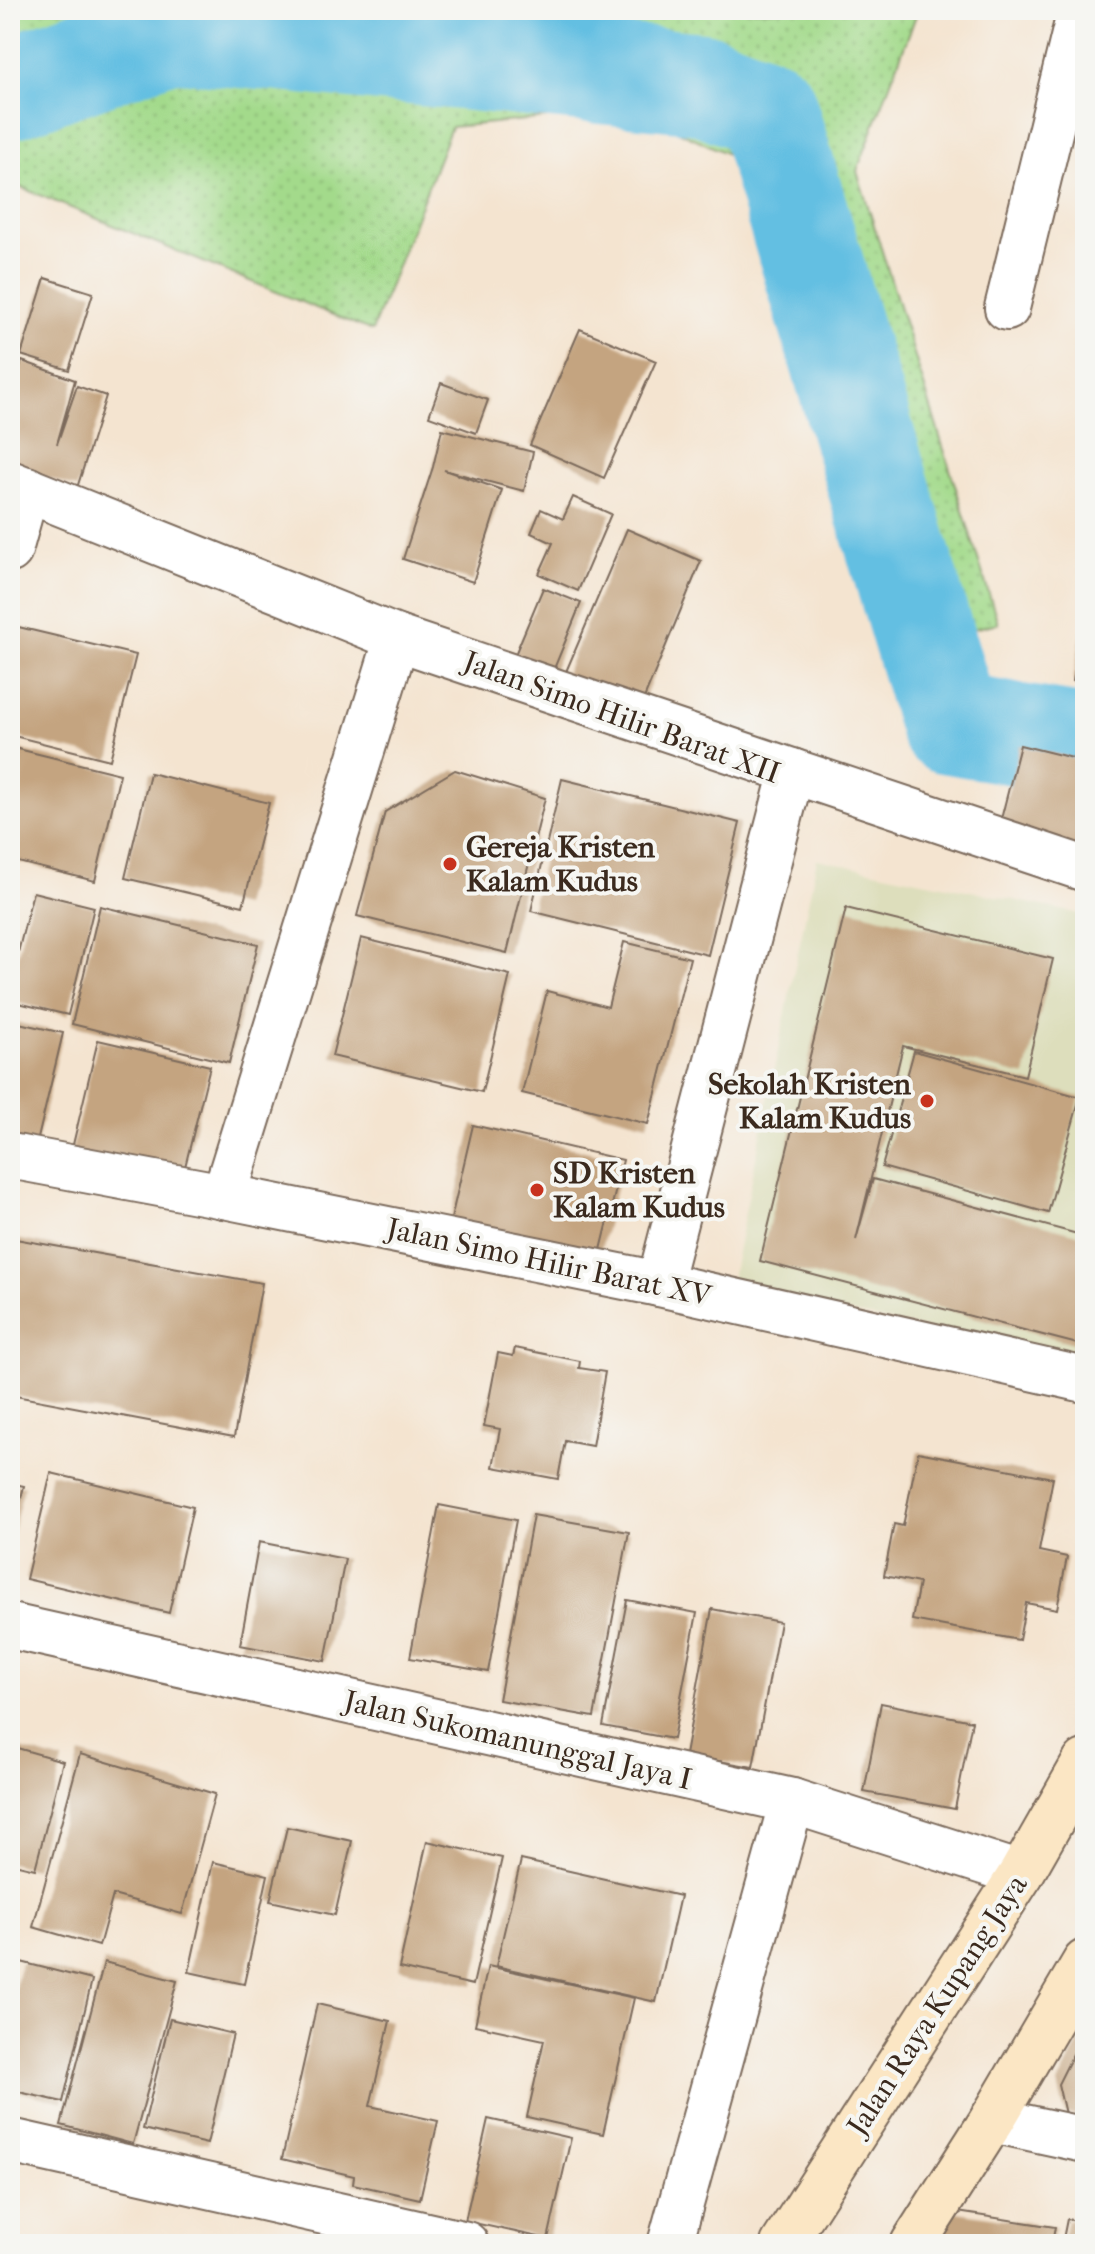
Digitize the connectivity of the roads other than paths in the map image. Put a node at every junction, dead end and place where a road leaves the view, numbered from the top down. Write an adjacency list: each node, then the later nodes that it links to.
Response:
1 (1080, 10): 2 (street)
2 (1007, 308)
3 (19, 486): 4 (street); 5 (street, Jalan Simo Hilir Barat XII)
4 (10, 550)
5 (397, 638): 6 (street, Jalan Simo Hilir Barat XII); 9 (street)
6 (792, 771): 7 (street); 10 (street, Jalan Simo Hilir Barat XII)
7 (1085, 869)
8 (10, 1156): 9 (street, Jalan Simo Hilir Barat XV)
9 (224, 1196): 10 (street, Jalan Simo Hilir Barat XV)
10 (659, 1284): 11 (street, Jalan Simo Hilir Barat XV)
11 (1085, 1380)
12 (10, 1626): 14 (street, Jalan Sukomanunggal Jaya I)
13 (1085, 1762): 15 (main road, Jalan Raya Kupang Jaya)
14 (792, 1801): 15 (street, Jalan Sukomanunggal Jaya I); 21 (street)
15 (1021, 1874): 22 (main road, Jalan Raya Kupang Jaya)
16 (1085, 1962): 17 (main road)
17 (992, 2120): 18 (street); 23 (main road)
18 (1085, 2140)
19 (10, 2141): 20 (street)
20 (466, 2244)
21 (670, 2244)
22 (783, 2244)
23 (913, 2244)

